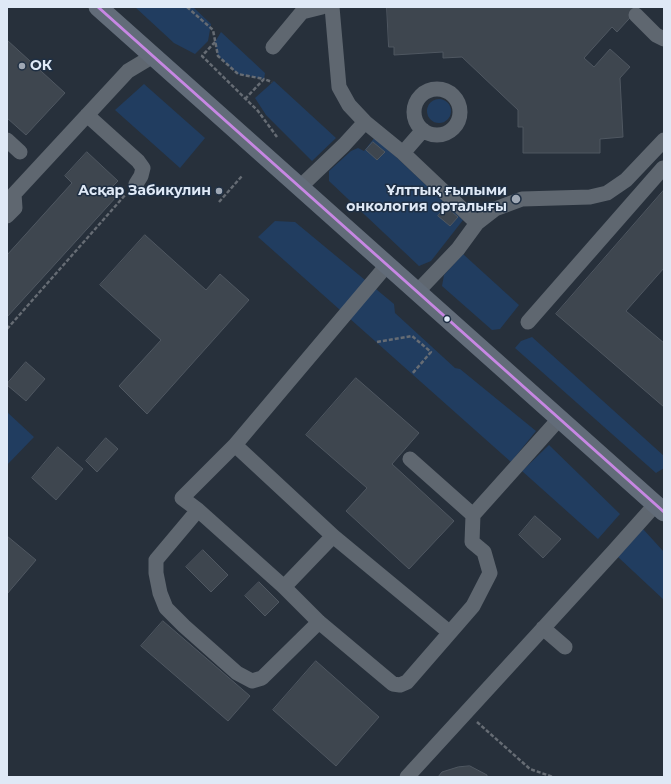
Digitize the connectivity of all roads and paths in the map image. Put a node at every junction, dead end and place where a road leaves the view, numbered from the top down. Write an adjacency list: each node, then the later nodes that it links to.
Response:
1 (98, 7): 9 (main road)
2 (187, 7): 7 (path)
3 (322, 7): 8 (lane)
4 (332, 7): 14 (lane)
5 (636, 15): 6 (lane)
6 (664, 39)
7 (215, 42): 10 (path); 12 (path)
8 (273, 47)
9 (153, 56): 13 (lane); 24 (main road)
10 (264, 80): 11 (path); 12 (path)
11 (272, 82)
12 (245, 99): 16 (path)
13 (87, 115): 23 (lane); 25 (lane)
14 (366, 122): 20 (lane); 24 (lane)
15 (423, 130): 20 (lane)
16 (277, 137)
17 (7, 140): 19 (lane)
18 (664, 140): 28 (lane)
19 (20, 152)
20 (403, 153): 28 (lane)
21 (664, 169): 31 (lane)
22 (242, 176): 26 (path)
23 (136, 184): 32 (path)
24 (300, 187): 29 (main road)
25 (11, 191): 27 (lane)
26 (219, 202)
27 (7, 216)
28 (477, 223): 30 (lane)
29 (387, 265): 30 (main road); 36 (lane)
30 (417, 292): 35 (main road)
31 (528, 322)
32 (7, 329)
33 (377, 342): 34 (path)
34 (412, 374)
35 (559, 419): 38 (main road); 40 (lane)
36 (236, 446): 39 (lane); 41 (lane)
37 (410, 459): 40 (lane)
38 (660, 508): 44 (lane)
39 (198, 510): 42 (lane); 43 (lane)
40 (473, 515): 45 (lane)
41 (333, 536): 42 (lane); 45 (lane)
42 (284, 587): 43 (lane)
43 (319, 622): 45 (lane)
44 (542, 628): 46 (lane); 47 (lane)
45 (450, 632)
46 (565, 647)
47 (466, 712): 48 (lane); 49 (path)
48 (407, 777)
49 (553, 777)

